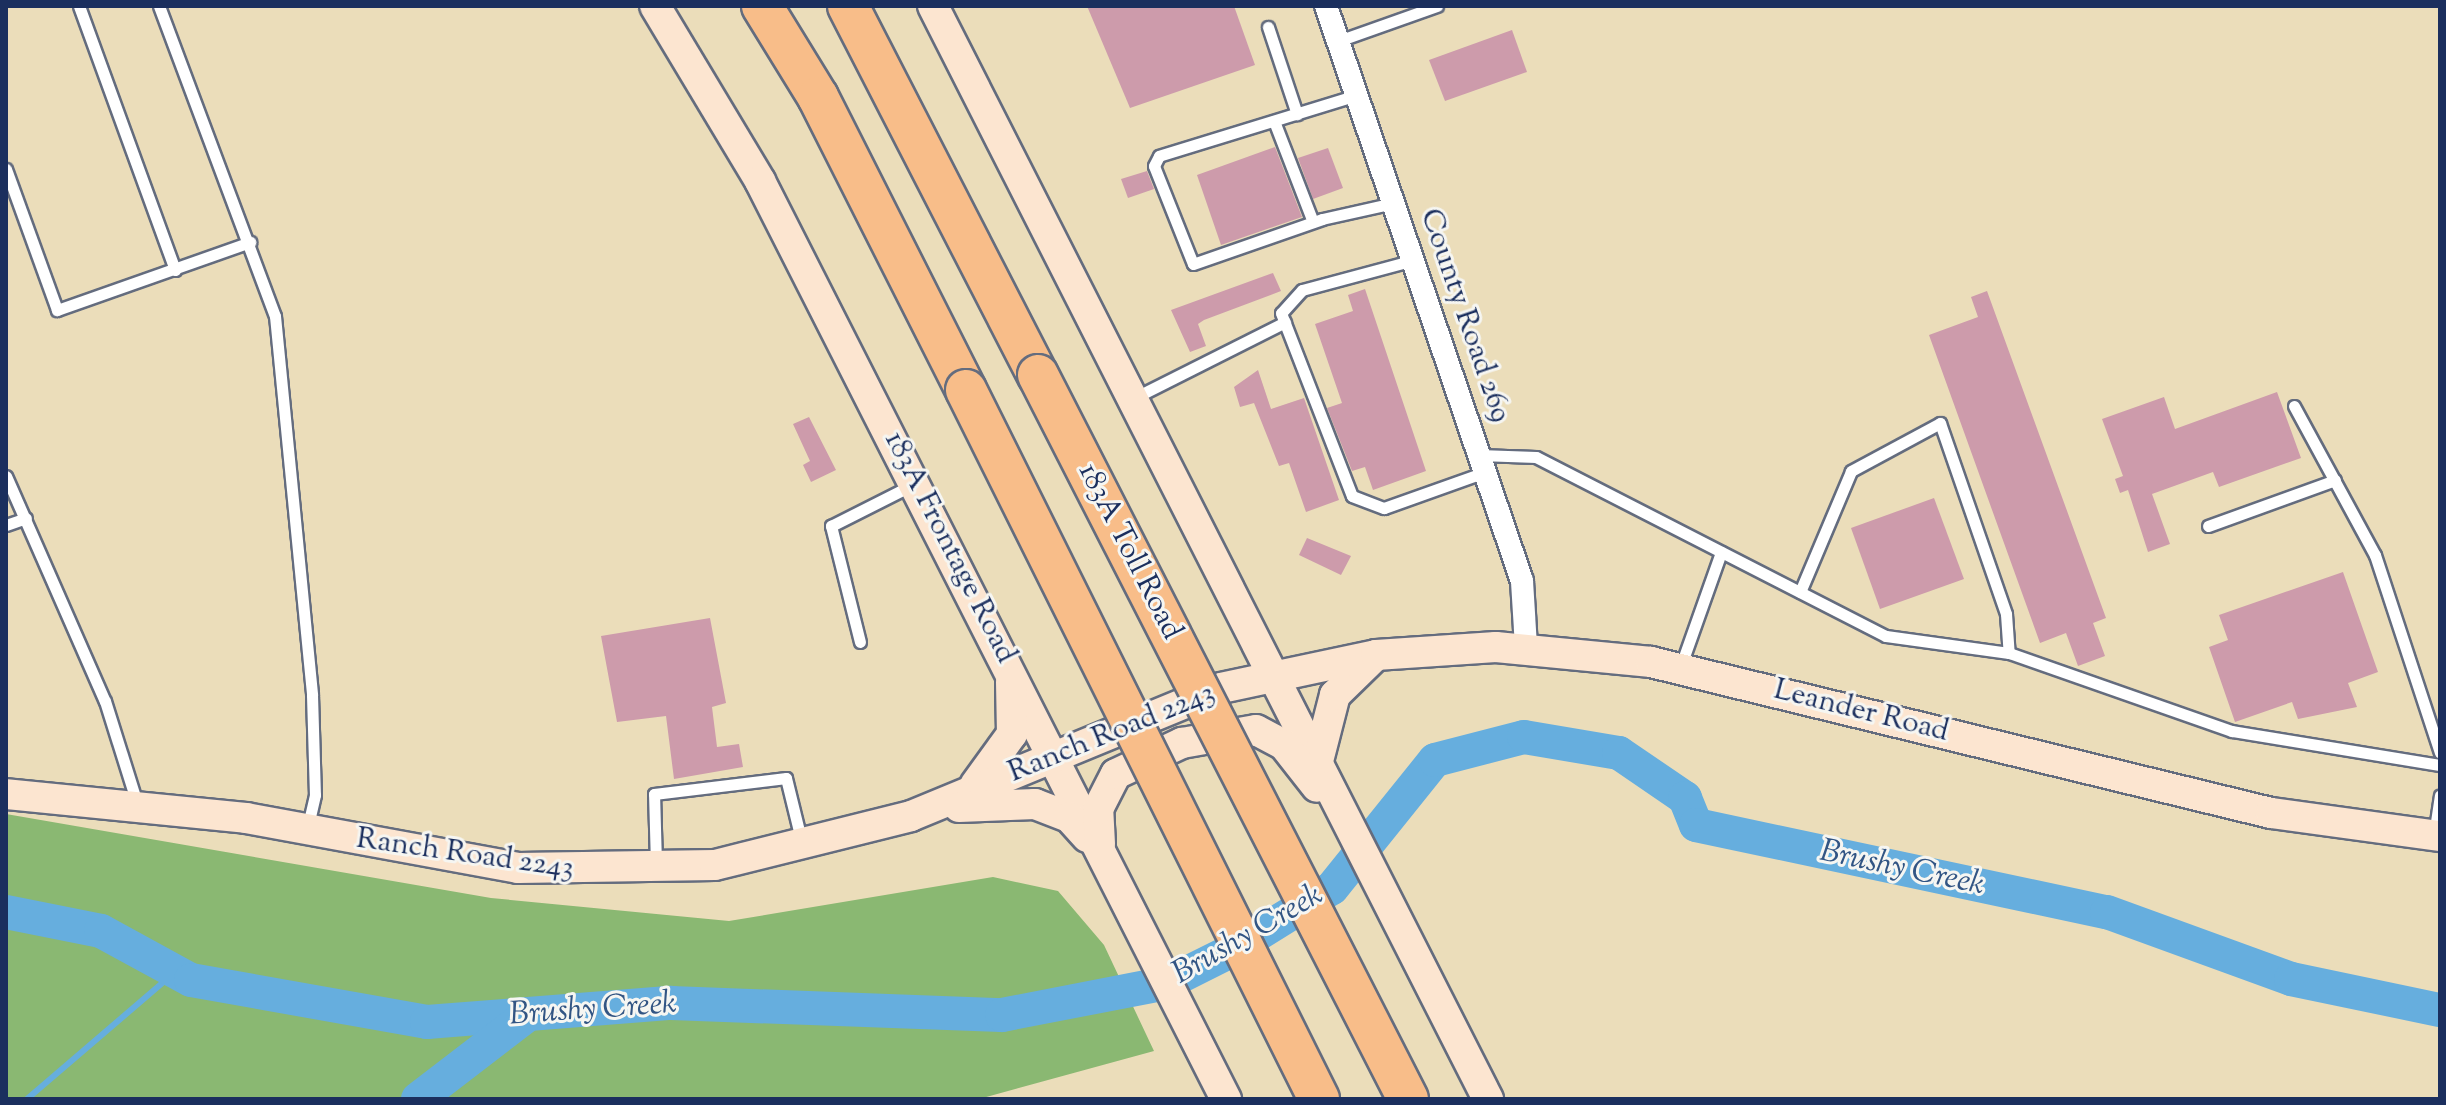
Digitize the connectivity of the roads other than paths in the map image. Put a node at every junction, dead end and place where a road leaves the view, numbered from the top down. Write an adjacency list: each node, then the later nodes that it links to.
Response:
1 (79, 6): 19 (lane)
2 (159, 6): 17 (lane)
3 (655, 6): 26 (main road, 183A Frontage Road)
4 (762, 6): 54 (highway, bridge)
5 (848, 6): 55 (highway, 183A Toll Road, bridge)
6 (933, 6): 21 (main road)
7 (1326, 6): 10 (street, County Road 269)
8 (1437, 6): 10 (lane)
9 (1268, 27): 12 (lane)
10 (1338, 41): 11 (street, County Road 269)
11 (1357, 95): 12 (lane); 15 (street, County Road 269)
12 (1297, 114): 13 (lane)
13 (1274, 121): 16 (lane); 16 (lane)
14 (6, 169): 19 (lane)
15 (1394, 203): 16 (lane); 18 (street, County Road 269)
16 (1313, 222)
17 (250, 242): 19 (lane); 48 (lane)
18 (1414, 260): 20 (lane); 23 (street, County Road 269)
19 (175, 270)
20 (1285, 322): 21 (lane); 23 (lane)
21 (1133, 398): 38 (main road)
22 (2294, 406): 25 (lane)
23 (1482, 463): 30 (lane); 33 (street, County Road 269)
24 (7, 476): 27 (lane)
25 (2335, 480): 29 (lane); 39 (lane)
26 (916, 483): 32 (lane); 34 (main road, 183A Frontage Road)
27 (26, 518): 28 (lane); 46 (lane)
28 (6, 525)
29 (2208, 526)
30 (1721, 552): 31 (lane); 37 (lane)
31 (1800, 592): 35 (lane); 35 (lane)
32 (860, 642)
33 (1526, 647): 36 (main road, Leander Road); 37 (main road, Leander Road)
34 (1001, 649): 40 (main road, 183A Frontage Road); 43 (main road)
35 (2009, 653): 41 (lane)
36 (1376, 655): 38 (main road, Leander Road); 42 (main road)
37 (1680, 669): 49 (main road, Leander Road)
38 (1277, 675): 40 (main road, Ranch Road 2243); 42 (main road)
39 (2440, 753)
40 (1054, 755): 43 (main road, Ranch Road 2243); 51 (main road, 183A Frontage Road)
41 (2440, 765)
42 (1316, 768): 51 (main road); 56 (main road)
43 (969, 792): 47 (main road, Ranch Road 2243)
44 (6, 794): 46 (main road, Ranch Road 2243)
45 (2440, 795): 49 (lane)
46 (137, 803): 48 (main road, Ranch Road 2243)
47 (921, 812): 50 (main road, Ranch Road 2243); 51 (main road)
48 (307, 830): 52 (main road, Ranch Road 2243)
49 (2437, 836)
50 (804, 848): 52 (main road, Ranch Road 2243); 52 (lane)
51 (1101, 854): 53 (main road, 183A Frontage Road)
52 (656, 870)
53 (1226, 1099)
54 (1319, 1099)
55 (1408, 1099)
56 (1488, 1099)

